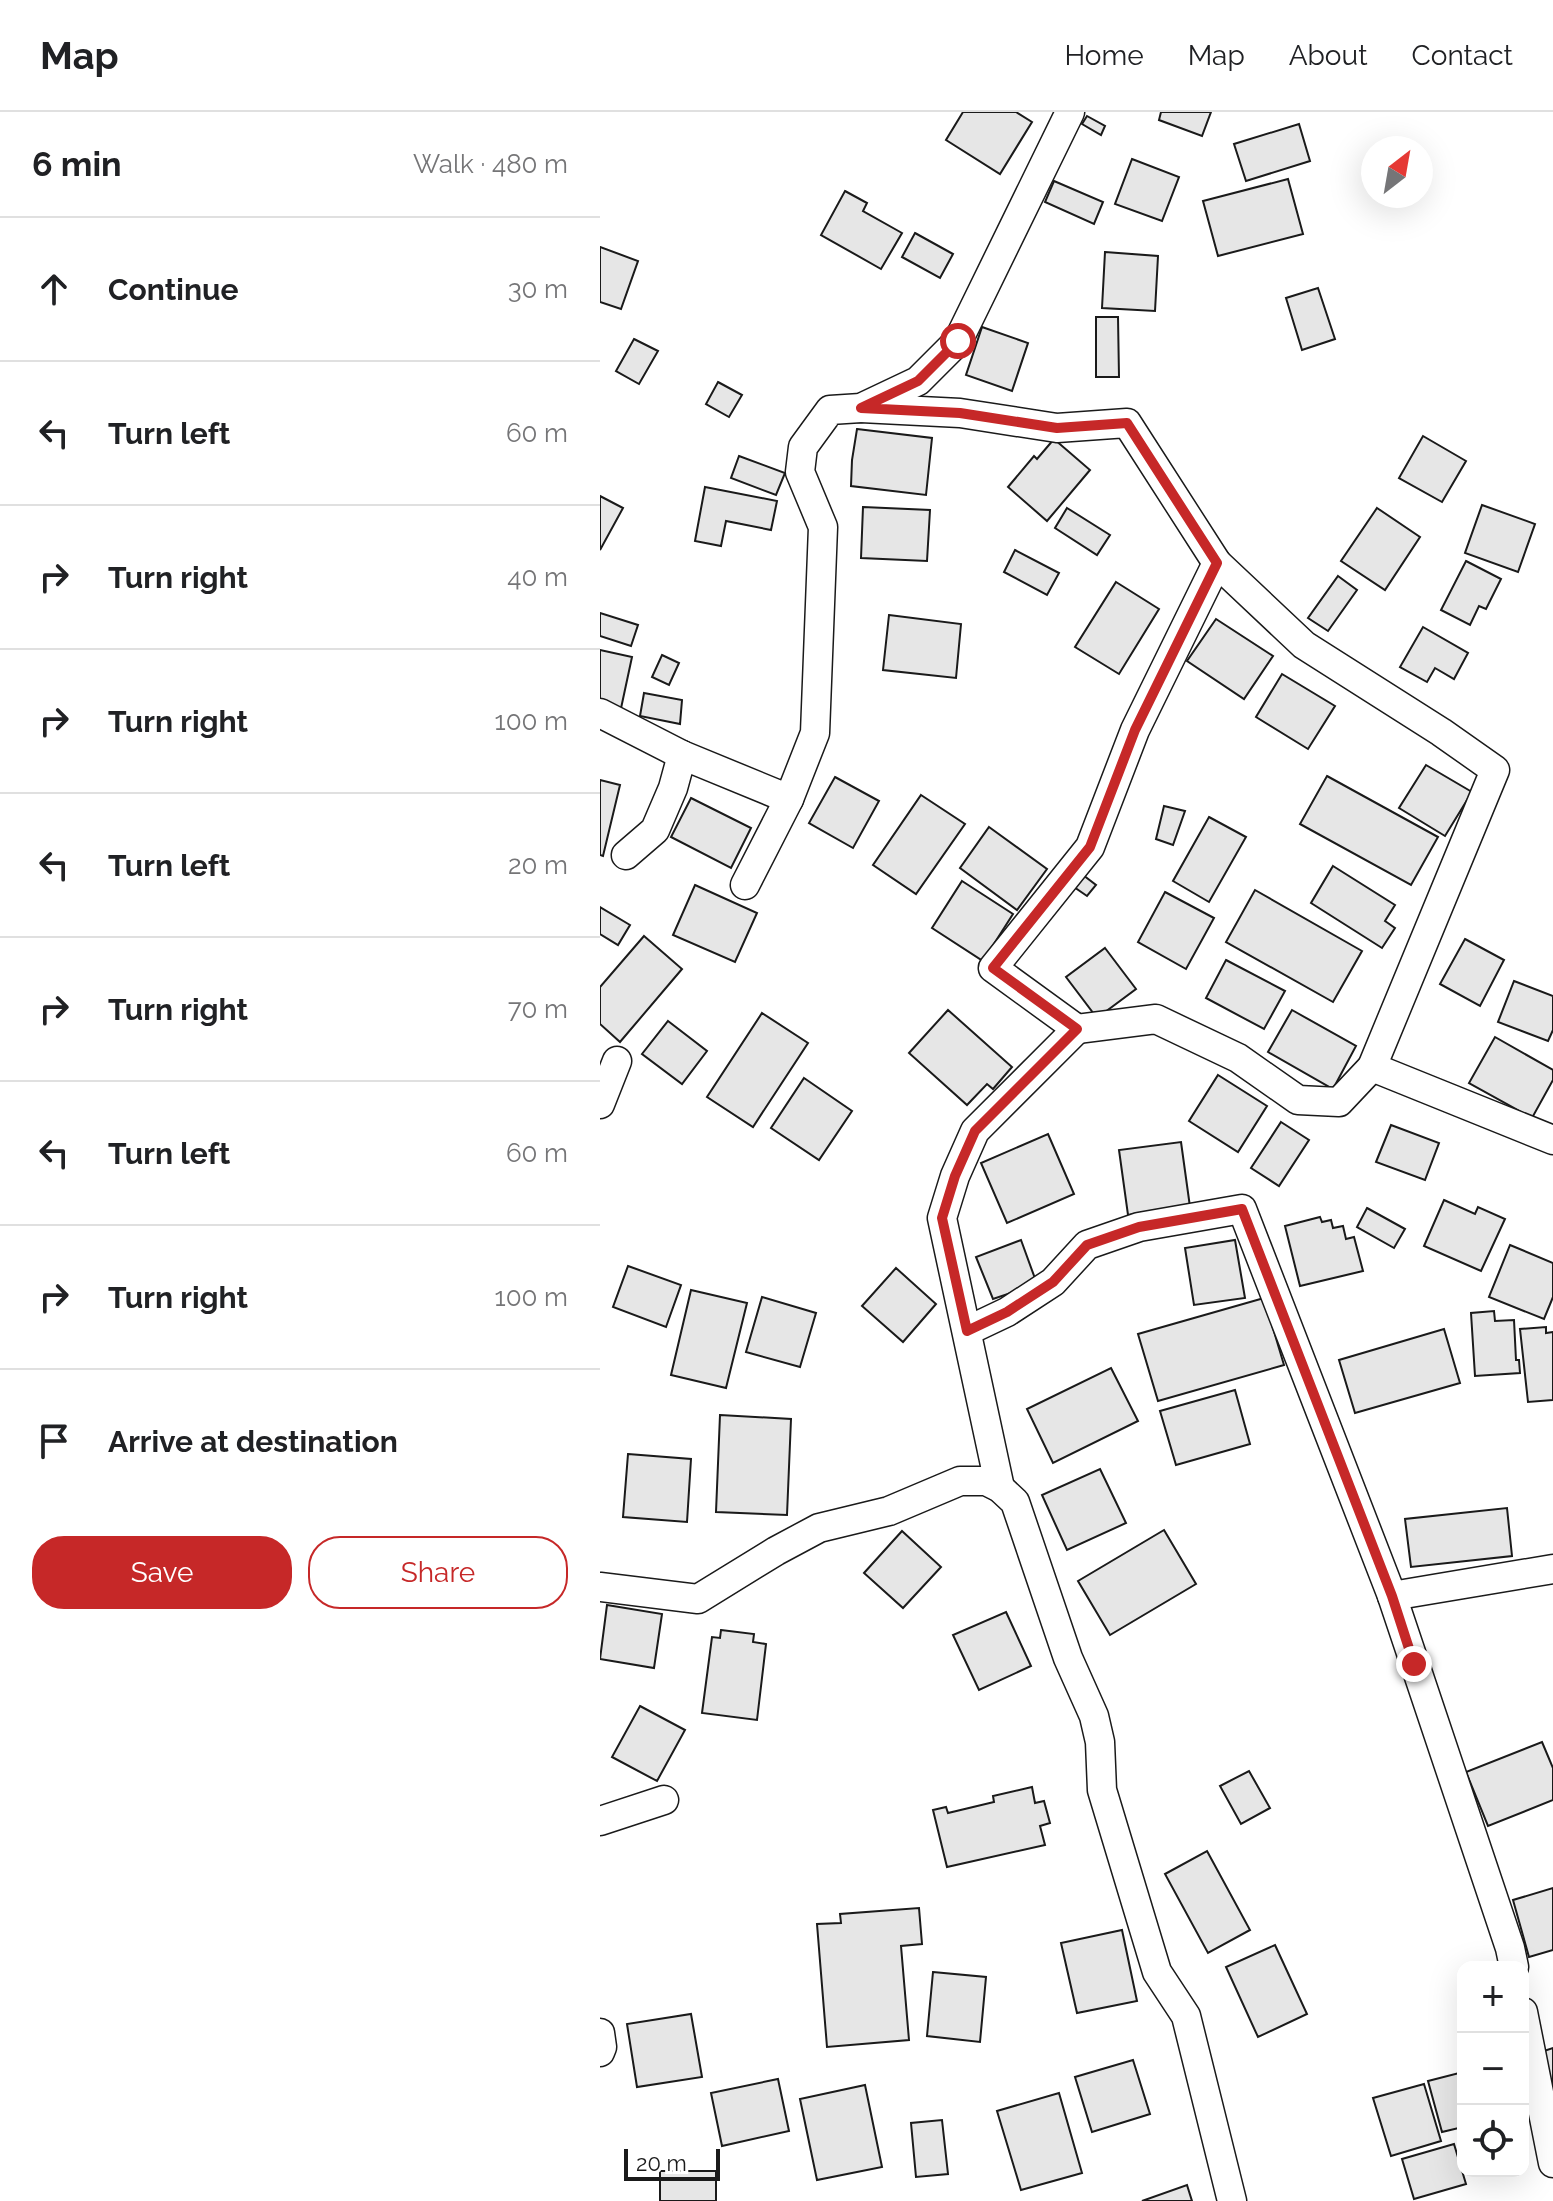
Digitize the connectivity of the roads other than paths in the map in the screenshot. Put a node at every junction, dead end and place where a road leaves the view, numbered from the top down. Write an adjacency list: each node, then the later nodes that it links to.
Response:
1 (1070, 112): 2 (street)
2 (861, 408): 3 (street); 6 (street)
3 (1217, 563): 9 (street); 11 (street)
4 (600, 713): 5 (street)
5 (682, 755): 6 (street); 7 (street)
6 (789, 799): 8 (street)
7 (626, 855)
8 (745, 885)
9 (1077, 1029): 11 (street); 14 (street)
10 (617, 1061): 12 (street)
11 (1372, 1067): 13 (street)
12 (600, 1104)
13 (1553, 1140)
14 (967, 1331): 15 (street); 18 (street)
15 (1000, 1488): 17 (street); 26 (street)
16 (1553, 1569): 18 (street)
17 (600, 1587)
18 (1392, 1596): 21 (street)
19 (664, 1800): 20 (street)
20 (600, 1821)
21 (1513, 1961)
22 (600, 2033): 24 (street)
23 (1527, 2033): 25 (street)
24 (600, 2052)
25 (1553, 2163)
26 (1232, 2201)

